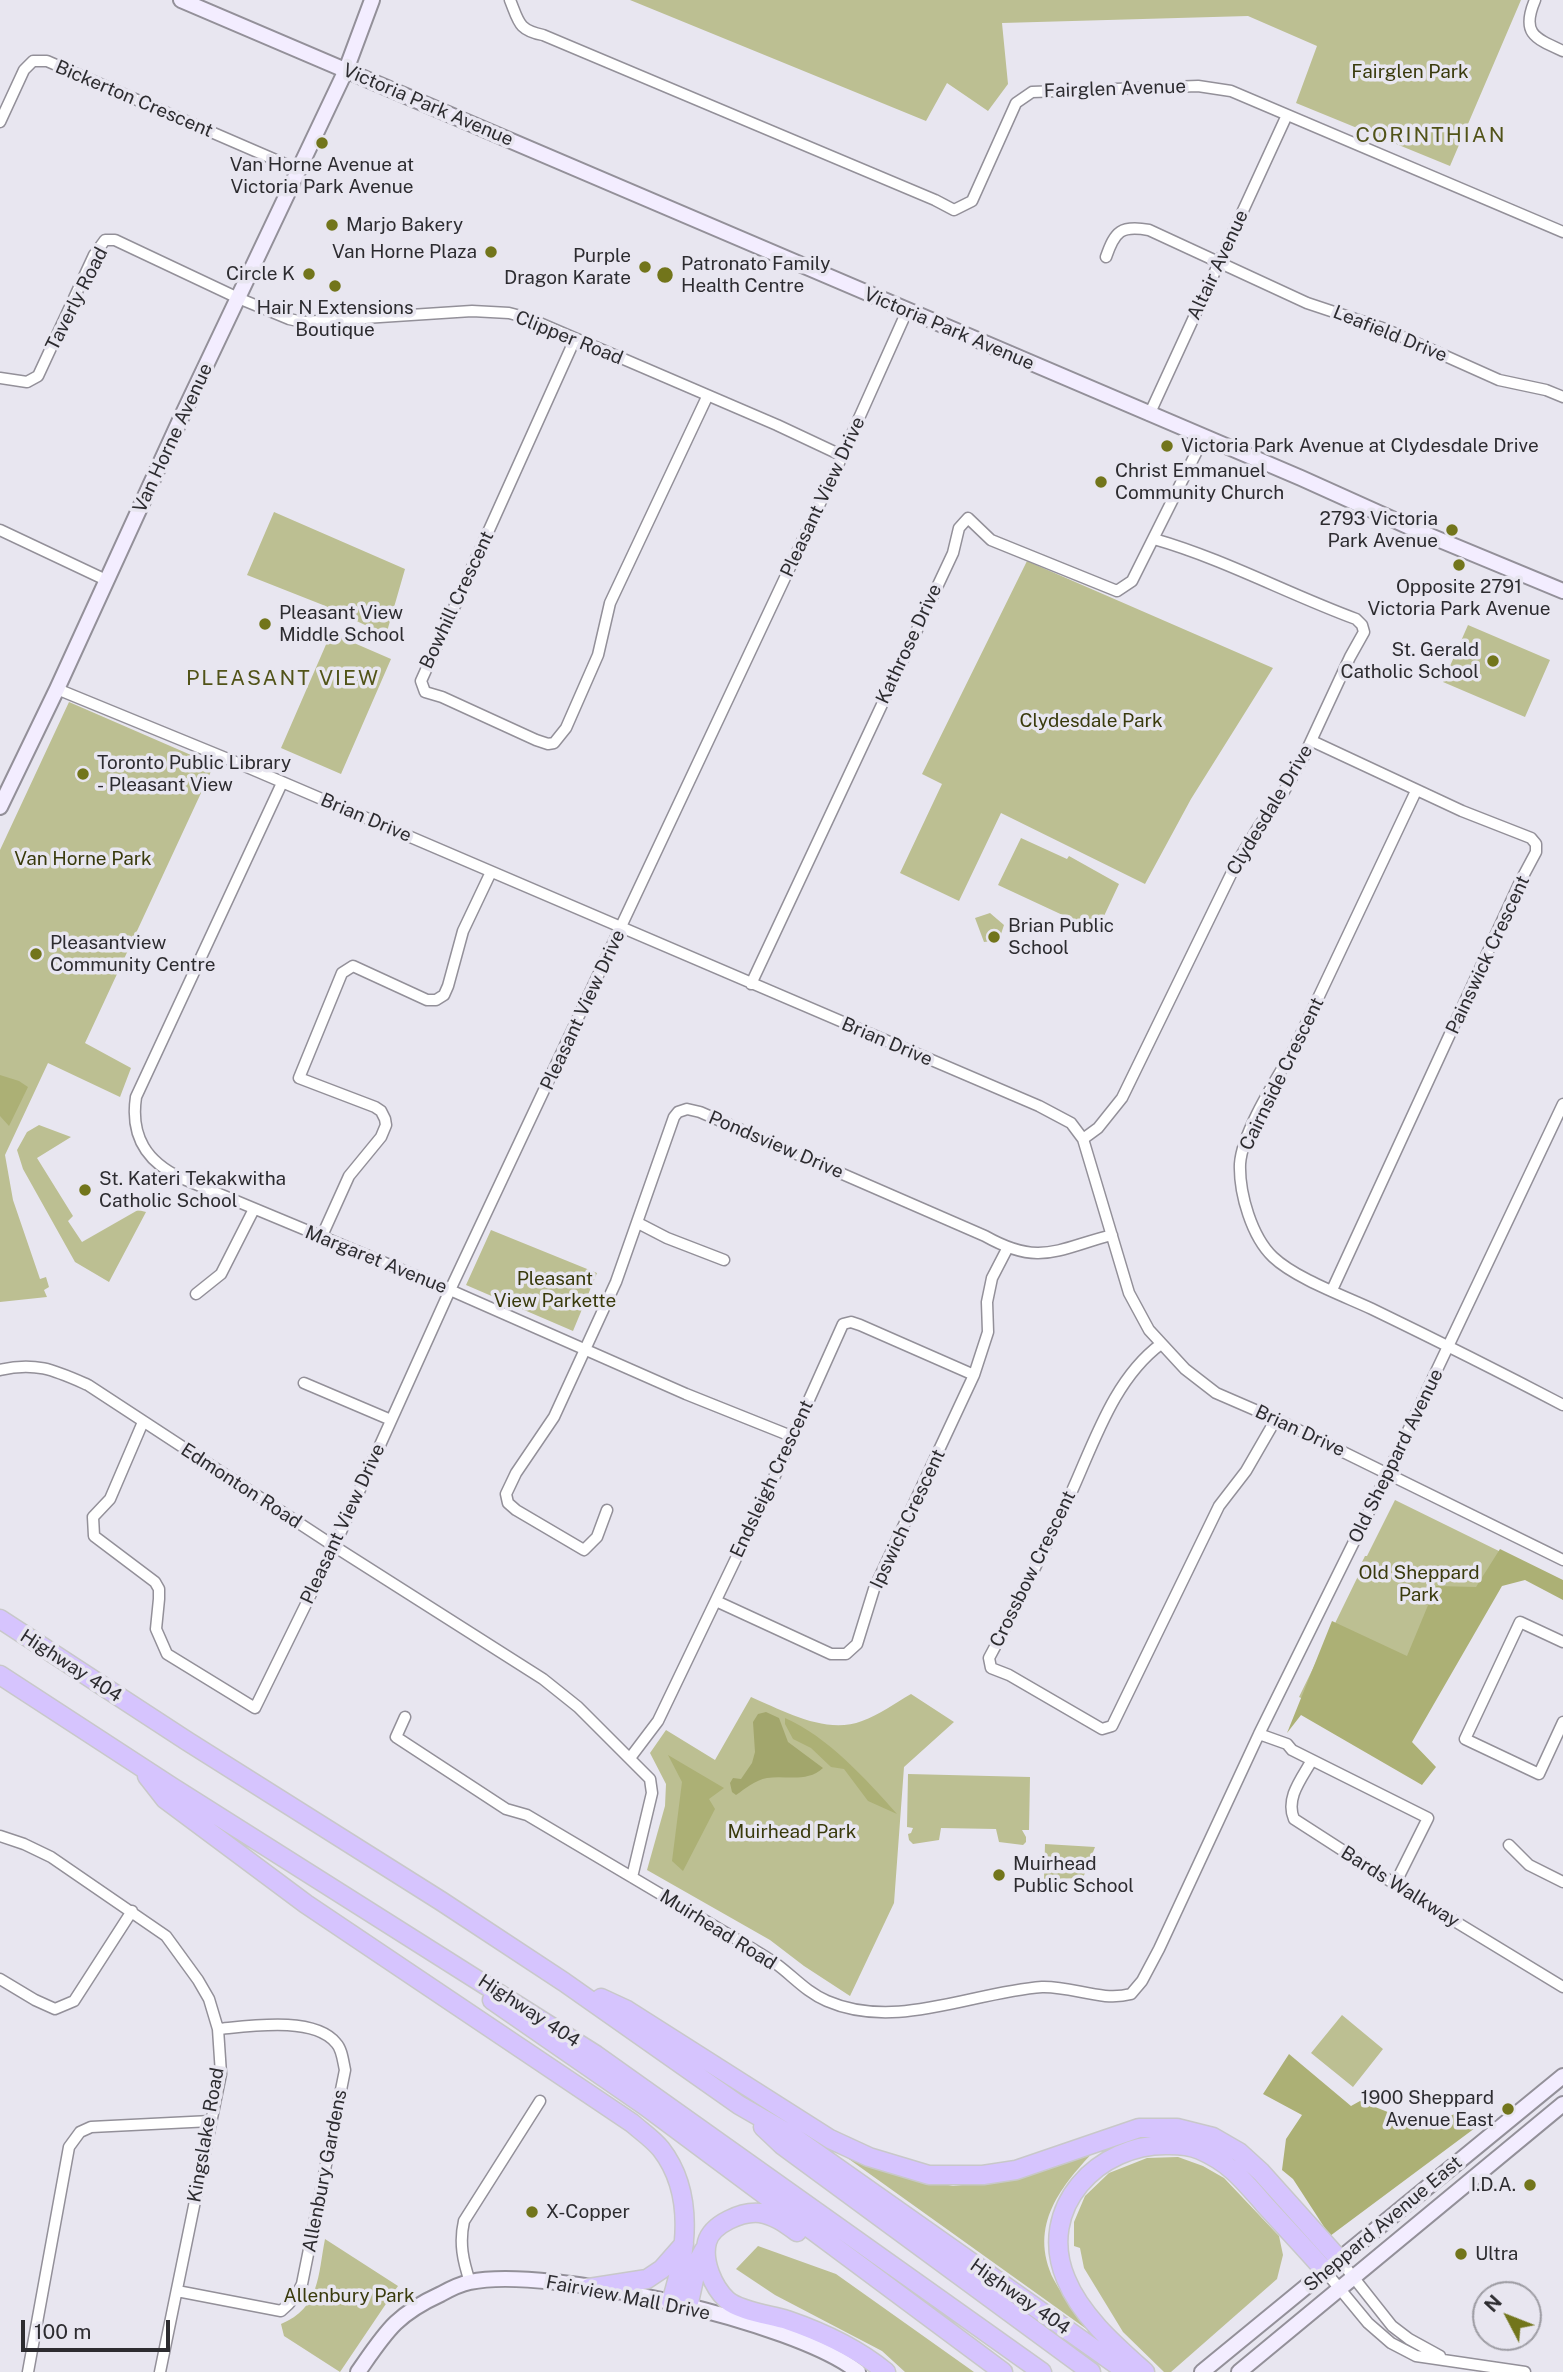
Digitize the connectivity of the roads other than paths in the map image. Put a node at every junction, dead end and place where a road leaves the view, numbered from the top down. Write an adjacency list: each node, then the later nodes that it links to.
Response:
1 (181, 0): 6 (main road, Victoria Park Avenue)
2 (372, 0): 6 (main road, Van Horne Avenue)
3 (510, 0): 7 (street, Fairglen Avenue)
4 (1535, 0): 5 (street)
5 (1563, 51)
6 (346, 70): 9 (main road, Van Horne Avenue); 14 (main road, Victoria Park Avenue)
7 (1287, 116): 10 (street, Fairglen Avenue); 12 (street, Altair Avenue)
8 (0, 122): 9 (street, Bickerton Crescent)
9 (299, 170): 13 (main road, Van Horne Avenue)
10 (1563, 232)
11 (1106, 257): 12 (street, Leafield Drive)
12 (1219, 262): 18 (street, Leafield Drive); 19 (street, Altair Avenue)
13 (238, 298): 15 (street, Clipper Road); 16 (street, Taverly Road); 24 (main road, Van Horne Avenue)
14 (907, 311): 19 (main road, Victoria Park Avenue); 21 (street, Pleasant View Drive)
15 (575, 339): 17 (street, Clipper Road); 17 (street, Bowhill Crescent)
16 (0, 378)
17 (707, 397): 21 (street, Clipper Road)
18 (1563, 397)
19 (1149, 415): 20 (main road, Victoria Park Avenue)
20 (1204, 437): 23 (street); 25 (main road, Victoria Park Avenue)
21 (843, 456): 32 (street, Pleasant View Drive)
22 (0, 530): 24 (street)
23 (1154, 539): 27 (street, Clydesdale Drive); 33 (street, Kathrose Drive)
24 (106, 580): 26 (main road, Van Horne Avenue)
25 (1563, 591)
26 (57, 688): 28 (street, Brian Drive); 30 (main road, Van Horne Avenue)
27 (1312, 741): 29 (street, Painswick Crescent); 35 (street, Clydesdale Drive)
28 (282, 783): 31 (street, Brian Drive); 36 (street, Margaret Avenue)
29 (1416, 791): 43 (street, Cairnside Crescent); 43 (street, Painswick Crescent)
30 (0, 807)
31 (491, 872): 32 (street, Brian Drive); 39 (street)
32 (622, 928): 33 (street, Brian Drive); 42 (street, Pleasant View Drive)
33 (751, 984): 35 (street, Brian Drive)
34 (1563, 1104): 46 (street, Old Sheppard Avenue)
35 (1083, 1139): 38 (street, Brian Drive)
36 (254, 1209): 39 (street, Margaret Avenue); 44 (street)
37 (638, 1223): 40 (street, Pondsview Drive); 41 (street); 47 (street, Pondsview Drive)
38 (1112, 1235): 40 (street, Pondsview Drive); 45 (street, Brian Drive)
39 (321, 1238): 42 (street, Margaret Avenue)
40 (1007, 1249): 49 (street, Ipswich Crescent)
41 (724, 1260)
42 (450, 1290): 47 (street, Margaret Avenue); 53 (street, Pleasant View Drive)
43 (1332, 1290): 46 (street, Cairnside Crescent)
44 (196, 1294)
45 (1160, 1344): 52 (street, Brian Drive); 52 (street, Crossbow Crescent)
46 (1448, 1346): 51 (street, Cairnside Crescent); 56 (street, Old Sheppard Avenue)
47 (584, 1349): 55 (street, Margaret Avenue); 57 (street, Pondsview Drive)
48 (0, 1370): 54 (street, Edmonton Road)
49 (974, 1375): 55 (street, Endsleigh Crescent); 60 (street, Ipswich Crescent)
50 (304, 1383): 53 (street)
51 (1563, 1405)
52 (1276, 1419): 56 (street, Brian Drive)
53 (391, 1420): 58 (street, Pleasant View Drive)
54 (143, 1422): 58 (street, Edmonton Road); 58 (street, Pleasant View Drive)
55 (791, 1436): 60 (street, Endsleigh Crescent)
56 (1388, 1473): 59 (street, Brian Drive); 66 (street, Old Sheppard Avenue)
57 (607, 1510)
58 (334, 1547): 67 (street, Edmonton Road)
59 (1563, 1560)
60 (716, 1601): 67 (street, Endsleigh Crescent)
61 (0, 1619): 78 (highway, Highway 404)
62 (1563, 1642): 65 (street)
63 (0, 1675): 69 (highway, Highway 404)
64 (405, 1717): 72 (street, Muirhead Road)
65 (1563, 1722)
66 (1264, 1736): 68 (street); 80 (street, Old Sheppard Avenue)
67 (630, 1758): 72 (street, Edmonton Road)
68 (1311, 1760): 74 (street, Bards Walkway); 74 (street)
69 (139, 1765): 76 (highway, Highway 404); 88 (highway)
70 (0, 1836): 75 (street, Kingslake Road)
71 (1509, 1844): 73 (street)
72 (632, 1877): 80 (street, Muirhead Road)
73 (1563, 1882)
74 (1395, 1884): 79 (street, Bards Walkway)
75 (132, 1911): 77 (street); 81 (street, Kingslake Road)
76 (418, 1941): 103 (highway); 104 (highway, Highway 404)
77 (0, 1979)
78 (564, 1982): 85 (highway, Highway 404); 89 (highway)
79 (1563, 1987)
80 (1131, 1994)
81 (218, 2029): 86 (street, Kingslake Road); 94 (street, Allenbury Gardens)
82 (1563, 2076): 89 (main road, Sheppard Avenue East)
83 (540, 2101): 91 (street)
84 (1563, 2104): 90 (main road, Sheppard Avenue East)
85 (739, 2105): 105 (highway, Highway 404); 106 (highway, Highway 404)
86 (211, 2121): 94 (street, Kingslake Road); 97 (street)
87 (706, 2243): 95 (highway); 101 (highway); 102 (highway)
88 (684, 2244): 92 (highway); 95 (highway)
89 (1332, 2265): 90 (street); 93 (street); 107 (highway); 108 (main road, Sheppard Avenue East)
90 (1352, 2278): 93 (main road, Sheppard Avenue East); 96 (street)
91 (470, 2282): 92 (main road, Fairview Mall Drive); 99 (main road, Fairview Mall Drive)
92 (589, 2288): 95 (main road, Fairview Mall Drive)
93 (1340, 2289): 96 (street); 109 (main road, Sheppard Avenue East)
94 (177, 2291): 98 (street, Kingslake Road)
95 (679, 2304): 100 (main road, Fairview Mall Drive)
96 (1447, 2359): 110 (street)
97 (28, 2372)
98 (160, 2372)
99 (358, 2372)
100 (858, 2372)
101 (886, 2372)
102 (990, 2372)
103 (1003, 2372)
104 (1042, 2372)
105 (1091, 2372)
106 (1127, 2372)
107 (1144, 2372)
108 (1202, 2372)
109 (1239, 2372)
110 (1525, 2372)

